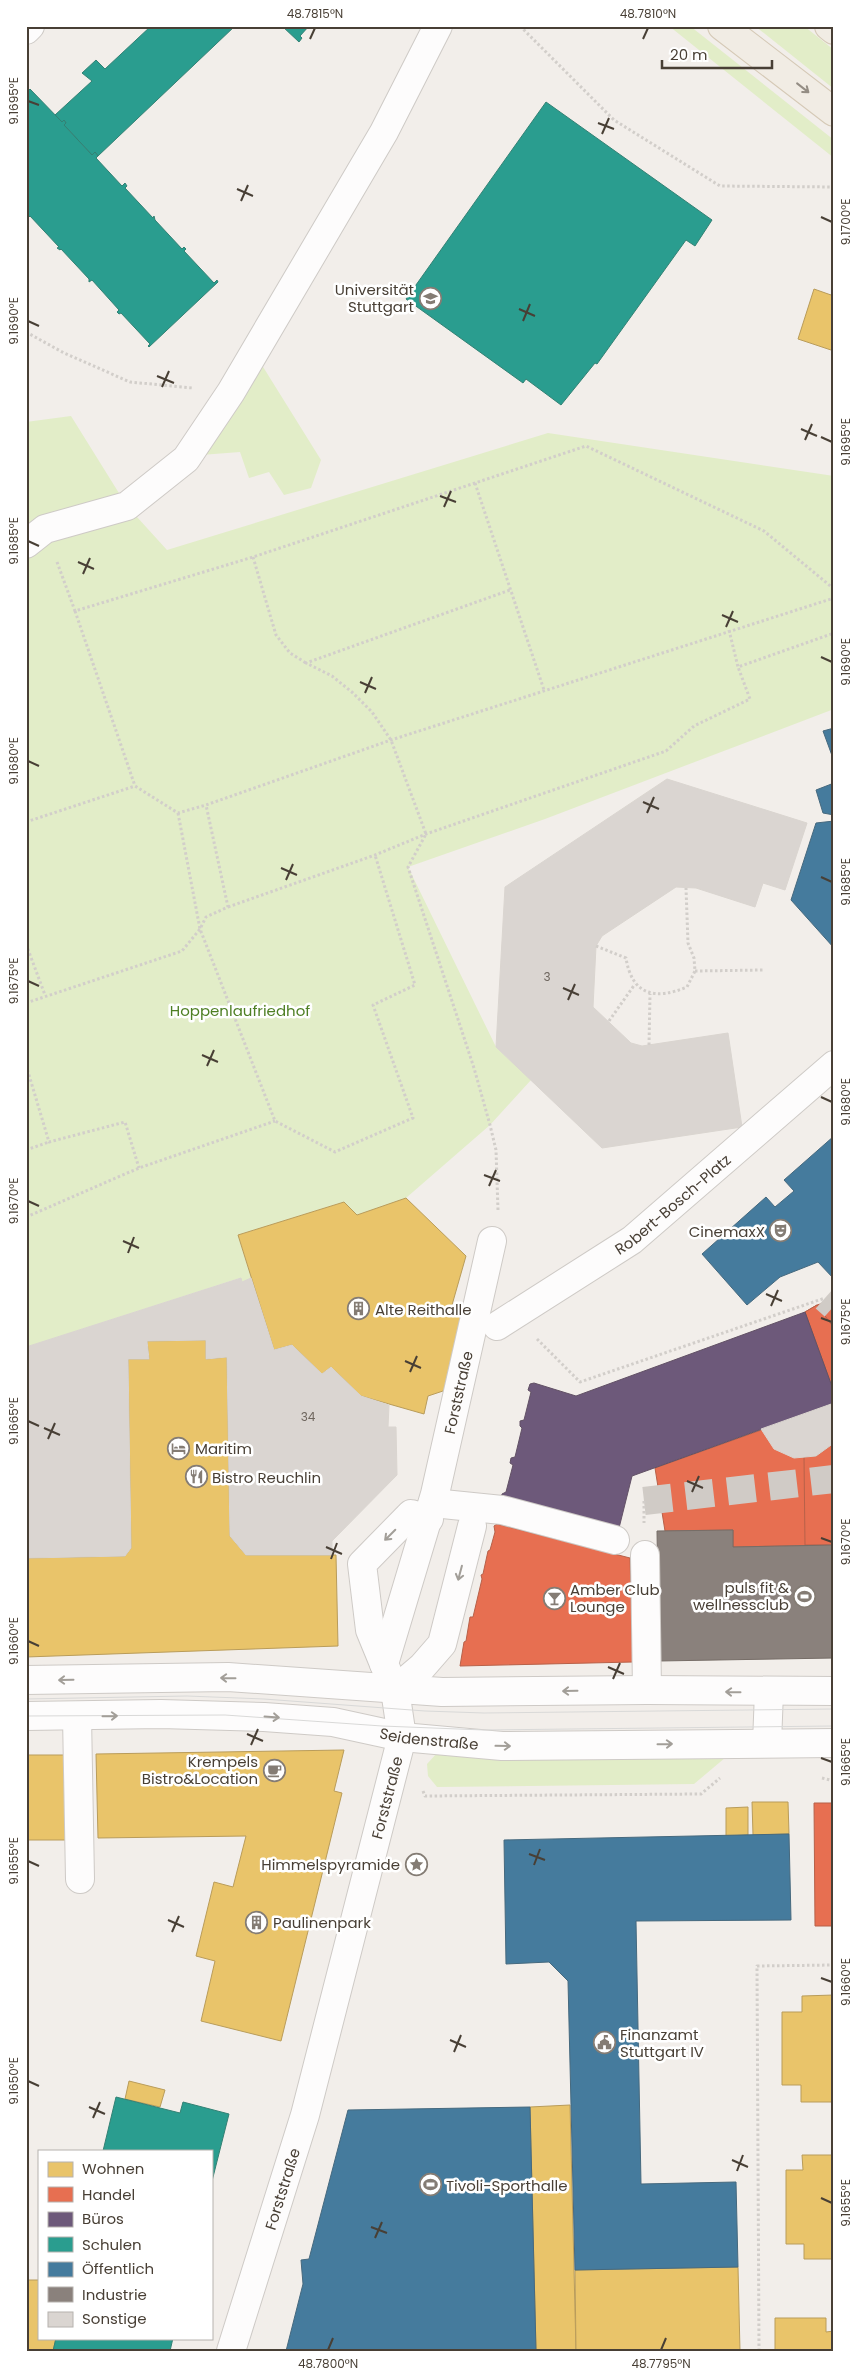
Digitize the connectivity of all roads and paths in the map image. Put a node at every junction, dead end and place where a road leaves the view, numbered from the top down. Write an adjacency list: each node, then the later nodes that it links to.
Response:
1 (30, 26): 6 (street)
2 (438, 26): 11 (street)
3 (520, 26): 9 (path)
4 (722, 26): 8 (main road, one-way to 8)
5 (829, 26): 7 (main road)
6 (26, 30)
7 (834, 30)
8 (834, 112)
9 (834, 188)
10 (26, 332): 11 (path)
11 (231, 392): 13 (street)
12 (475, 483): 14 (path); 15 (path); 16 (path)
13 (36, 536): 18 (path)
14 (253, 557): 18 (path); 21 (path)
15 (834, 589)
16 (510, 590): 21 (path); 23 (path)
17 (834, 598): 19 (path)
18 (75, 611): 25 (path)
19 (729, 630): 22 (path); 23 (path)
20 (834, 633): 22 (path)
21 (306, 664): 24 (path)
22 (738, 667): 29 (path)
23 (544, 690): 24 (path)
24 (391, 740): 26 (path); 29 (path)
25 (135, 786): 27 (path); 28 (path)
26 (206, 806): 27 (path); 32 (path)
27 (178, 813): 33 (path)
28 (26, 822)
29 (426, 834): 30 (path); 51 (path)
30 (375, 855): 32 (path); 46 (path)
31 (686, 888): 37 (path)
32 (228, 907): 33 (path)
33 (200, 929): 40 (path); 46 (path)
34 (26, 944): 40 (path)
35 (596, 946): 38 (path)
36 (763, 970): 37 (path)
37 (695, 971): 39 (path)
38 (635, 984): 39 (path); 42 (path)
39 (650, 994): 43 (path)
40 (45, 995): 41 (path)
41 (26, 1003)
42 (609, 1021)
43 (649, 1045)
44 (26, 1065): 47 (path)
45 (834, 1065): 53 (street, Robert-Bosch-Platz)
46 (275, 1120): 49 (path)
47 (50, 1142): 48 (path); 49 (path)
48 (26, 1150)
49 (139, 1168): 50 (path)
50 (26, 1217)
51 (492, 1240): 54 (street, Forststraße)
52 (825, 1298): 53 (path)
53 (505, 1321)
54 (431, 1511): 56 (street); 58 (street, Forststraße); 58 (street, one-way to 58)
55 (472, 1526): 60 (street, one-way to 60)
56 (615, 1540)
57 (644, 1555): 61 (street)
58 (384, 1664): 60 (street, Forststraße)
59 (26, 1680): 60 (street, one-way to 59)
60 (395, 1690): 61 (street, one-way to 60); 66 (street, Forststraße)
61 (647, 1690): 63 (street, one-way to 61)
62 (834, 1691): 63 (street)
63 (769, 1692): 68 (street)
64 (26, 1716): 65 (street, Seidenstraße)
65 (77, 1716): 66 (street, Seidenstraße, one-way to 66); 71 (street)
66 (402, 1737): 68 (street, Seidenstraße, one-way to 68); 73 (street, Forststraße)
67 (834, 1742): 68 (street, Seidenstraße)
68 (767, 1743)
69 (721, 1776): 70 (path)
70 (422, 1787)
71 (80, 1879)
72 (834, 1965): 74 (path)
73 (231, 2351)
74 (759, 2351)

